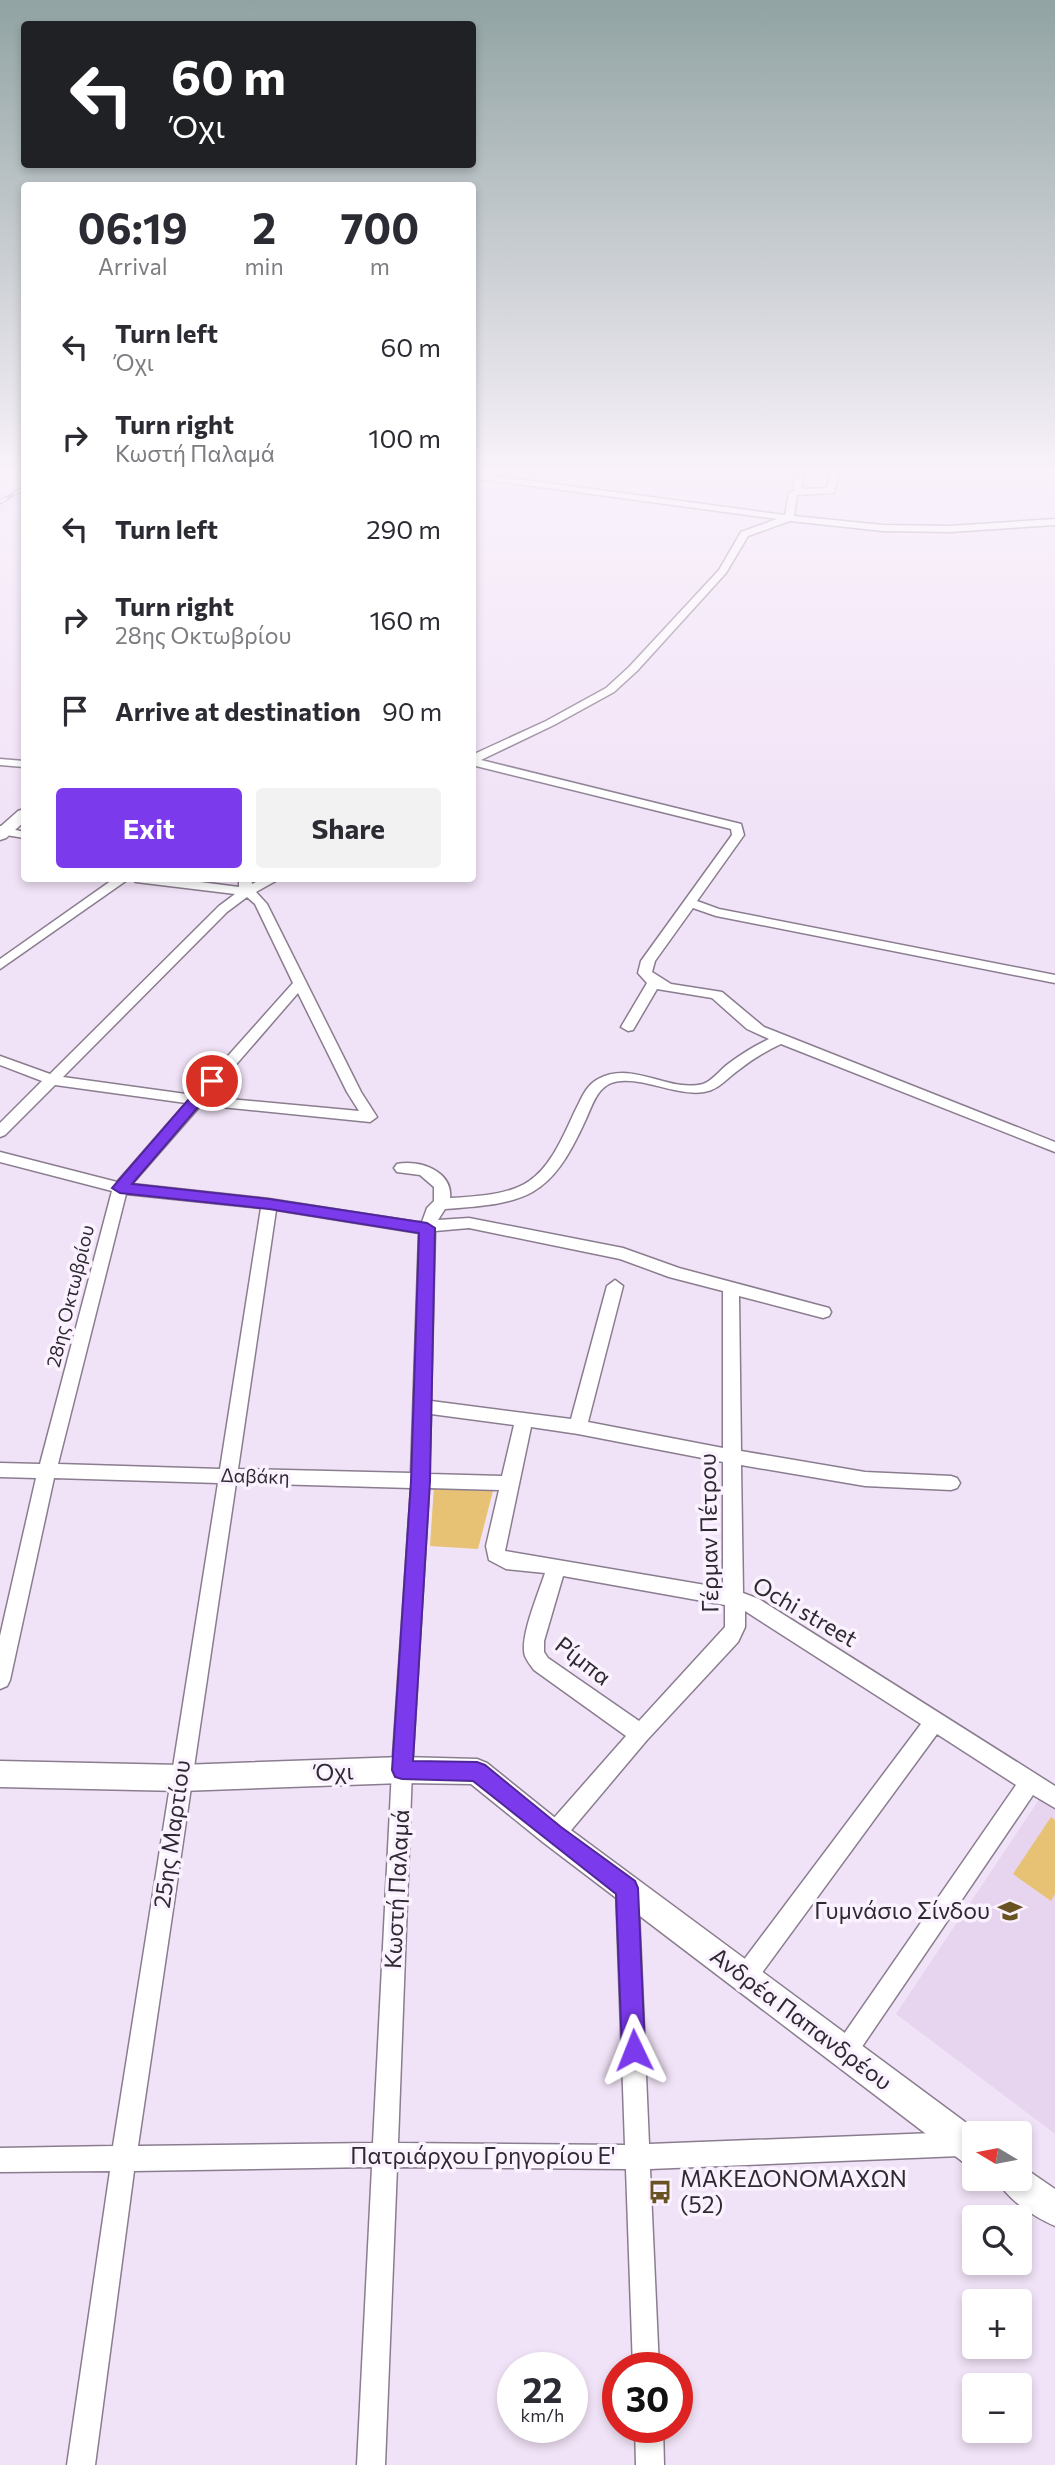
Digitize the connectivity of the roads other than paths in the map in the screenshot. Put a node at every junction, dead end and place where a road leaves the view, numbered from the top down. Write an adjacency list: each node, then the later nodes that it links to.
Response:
1 (712, 583): 2 (street)
2 (476, 758)
3 (476, 761): 12 (street)
4 (0, 762): 5 (street)
5 (21, 764)
6 (21, 816): 7 (street)
7 (2, 832): 8 (street)
8 (21, 835)
9 (118, 882): 13 (street)
10 (199, 882): 11 (street)
11 (246, 885): 16 (street); 20 (street)
12 (692, 903): 14 (street); 15 (street)
13 (0, 965)
14 (1055, 979)
15 (653, 983): 17 (street); 18 (street)
16 (300, 984): 21 (street, 28ης Οκτωβρίου); 21 (street)
17 (628, 1027)
18 (782, 1038): 23 (street); 28 (street)
19 (0, 1060): 20 (street)
20 (52, 1080): 21 (street); 22 (street)
21 (195, 1100): 26 (street, 28ης Οκτωβρίου)
22 (0, 1132)
23 (1055, 1147)
24 (0, 1157): 26 (street)
25 (402, 1168): 28 (street)
26 (120, 1188): 27 (street); 38 (street, 28ης Οκτωβρίου)
27 (269, 1204): 29 (street); 39 (street, 25ης Μαρτίου)
28 (441, 1204): 29 (street)
29 (427, 1228): 31 (street); 33 (street, Κωστή Παλαμά)
30 (615, 1286): 35 (street)
31 (731, 1288): 32 (street); 36 (street, Γέρμαν Πέτρου)
32 (823, 1312)
33 (424, 1406): 34 (street); 40 (street, Κωστή Παλαμά)
34 (524, 1419): 35 (street); 41 (street)
35 (578, 1427): 36 (street)
36 (732, 1454): 42 (street); 44 (street, Γέρμαν Πέτρου)
37 (0, 1470): 38 (street, Δαβάκη)
38 (47, 1471): 39 (street, Δαβάκη); 45 (street, 28ης Οκτωβρίου)
39 (226, 1475): 40 (street, Δαβάκη); 50 (street, 25ης Μαρτίου)
40 (420, 1481): 41 (street, Δαβάκη); 48 (street, Κωστή Παλαμά)
41 (510, 1483): 43 (street, Ochi street)
42 (951, 1483)
43 (556, 1567): 44 (street, Ochi street); 47 (street, Ρίμπα)
44 (733, 1598): 46 (street, Ochi street); 47 (street, Γέρμαν Πέτρου)
45 (0, 1680)
46 (935, 1721): 51 (street, Ochi street); 55 (street)
47 (640, 1734): 53 (street, Γέρμαν Πέτρου)
48 (402, 1770): 50 (street, Όχι); 53 (street, Όχι); 59 (street, Κωστή Παλαμά)
49 (0, 1774): 50 (street, Όχι)
50 (181, 1777): 60 (street, 25ης Μαρτίου)
51 (1030, 1782): 52 (street, Ochi street); 56 (street)
52 (1055, 1798)
53 (554, 1834): 54 (street, Όχι)
54 (627, 1888): 55 (street, Ανδρέα Παπανδρέου); 61 (street)
55 (745, 1977): 56 (street, Ανδρέα Παπανδρέου)
56 (845, 2052): 57 (street, Ανδρέα Παπανδρέου)
57 (962, 2140)
58 (962, 2147): 61 (street, Πατριάρχου Γρηγορίου Ε')
59 (385, 2155): 60 (street, Πατριάρχου Γρηγορίου Ε'); 61 (street, Πατριάρχου Γρηγορίου Ε'); 68 (street, Κωστή Παλαμά)
60 (124, 2157): 62 (street, Πατριάρχου Γρηγορίου Ε'); 67 (street, 25ης Μαρτίου)
61 (638, 2157): 65 (street)
62 (0, 2160)
63 (1030, 2191): 64 (street)
64 (1055, 2209)
65 (645, 2352)
66 (649, 2443): 69 (street)
67 (81, 2465)
68 (371, 2465)
69 (650, 2465)

